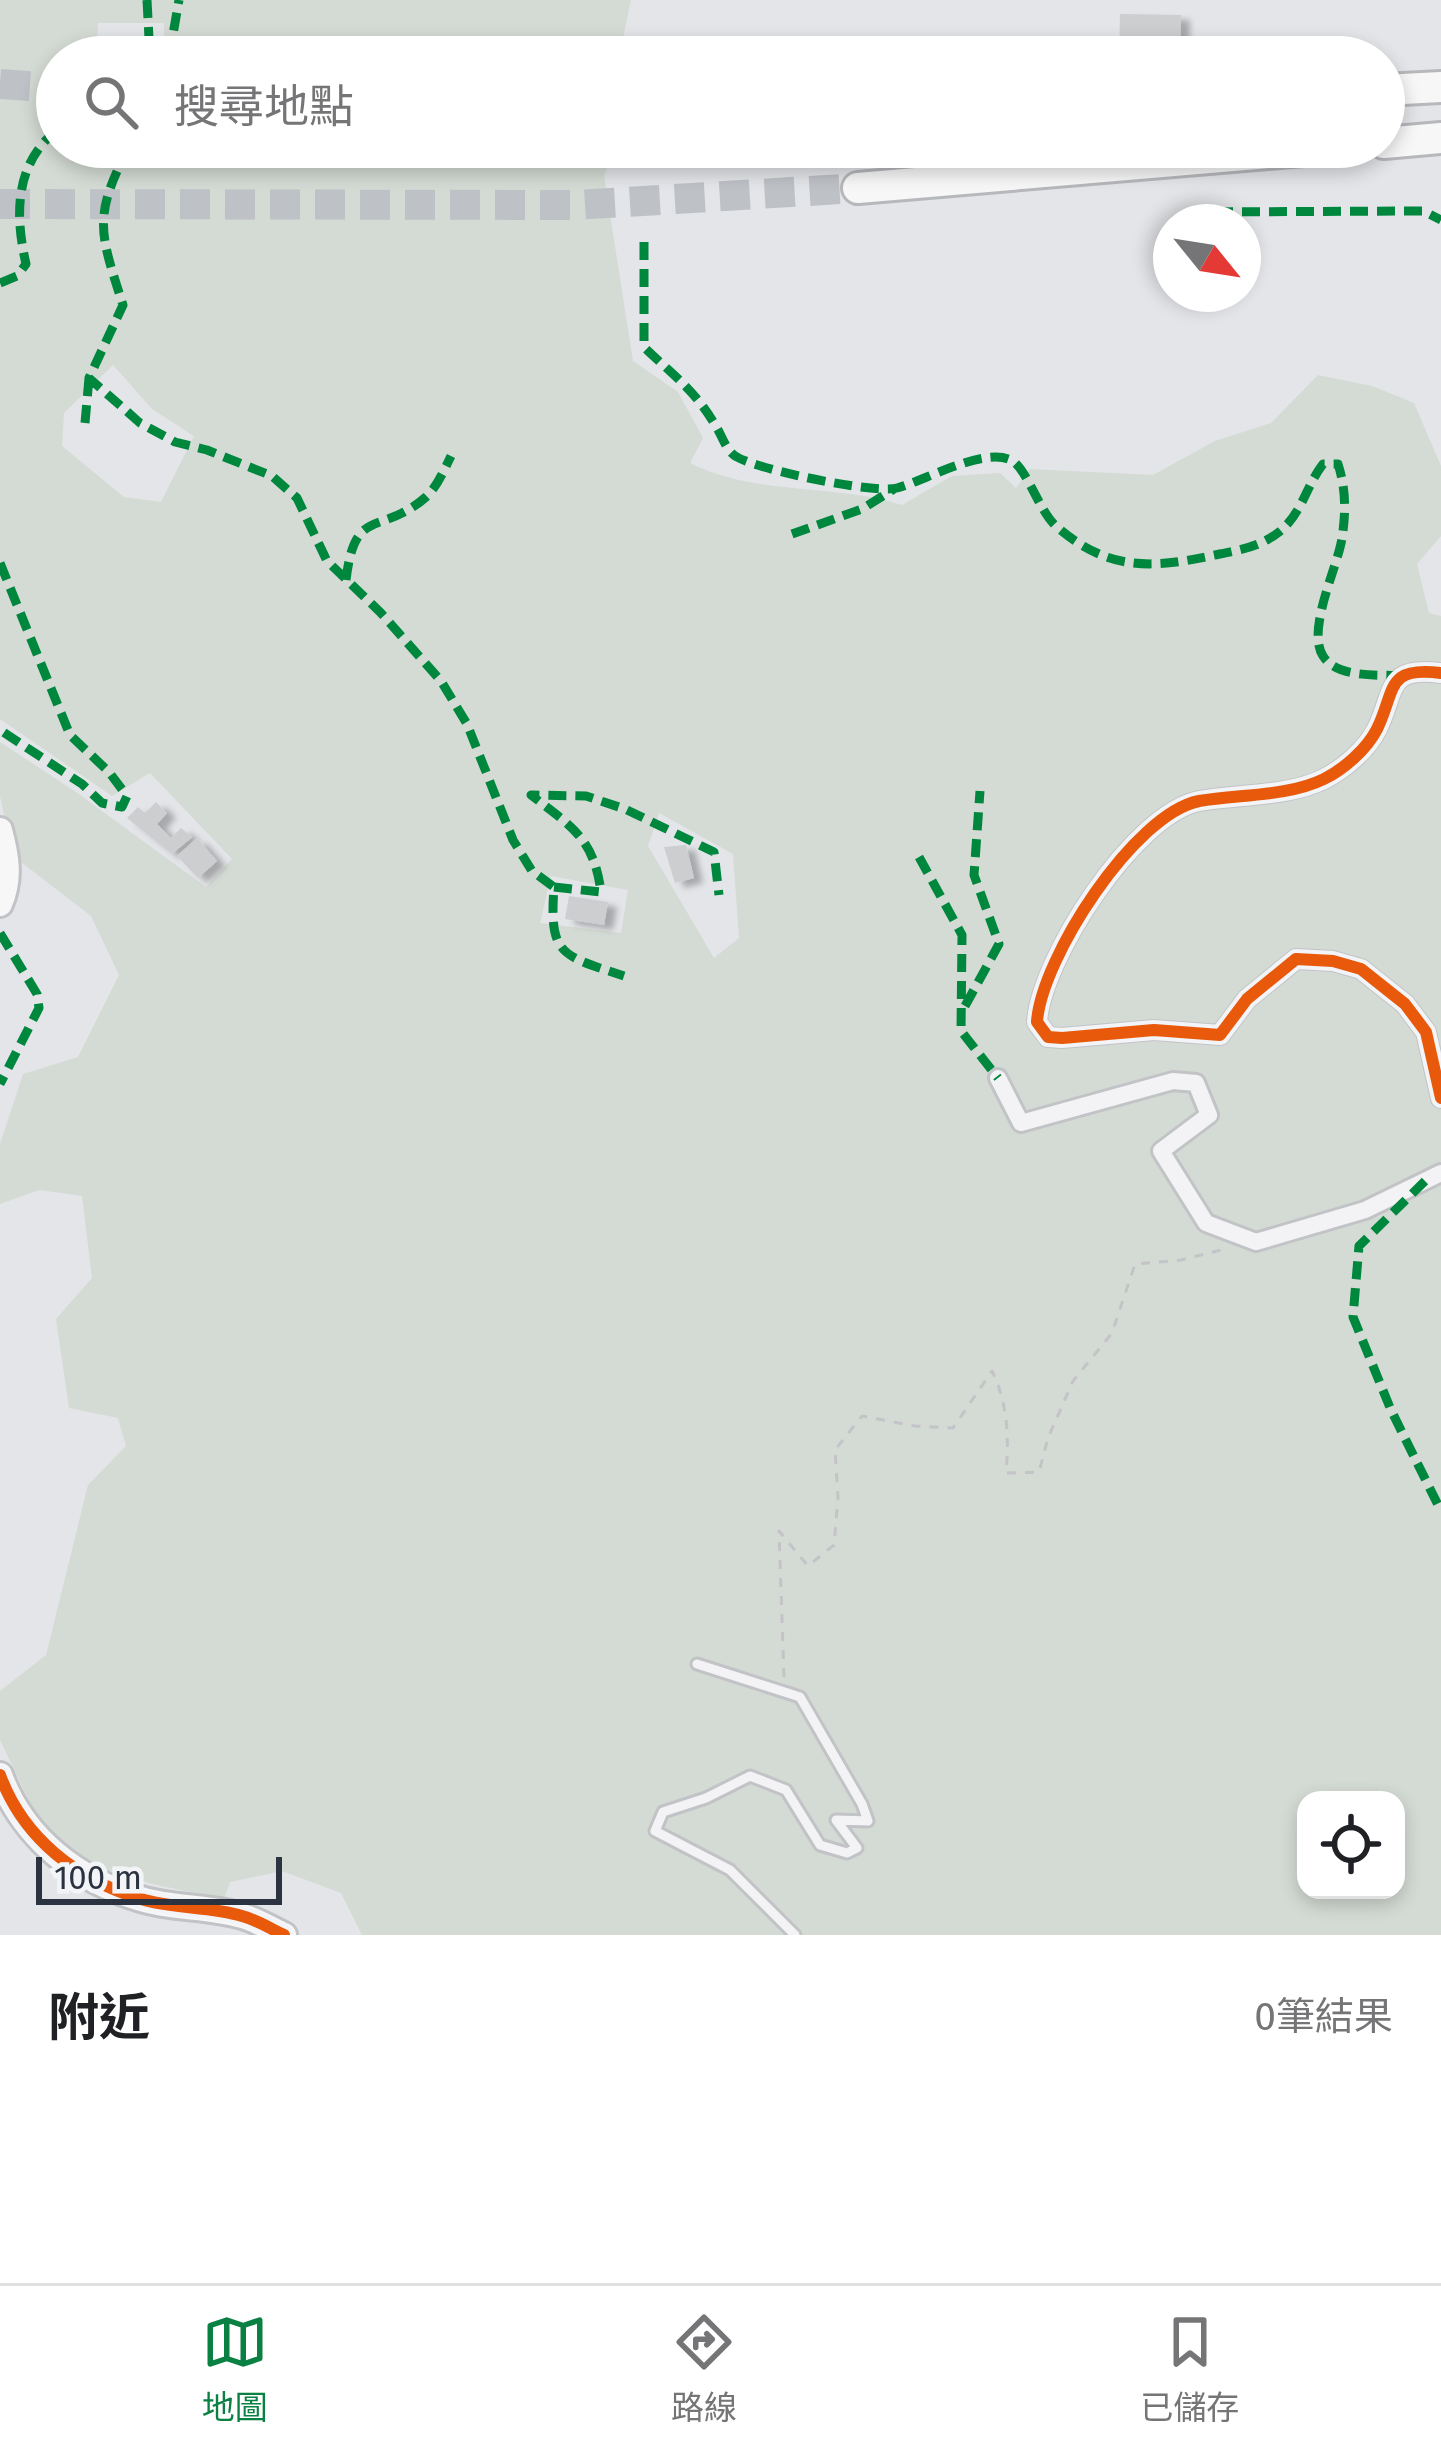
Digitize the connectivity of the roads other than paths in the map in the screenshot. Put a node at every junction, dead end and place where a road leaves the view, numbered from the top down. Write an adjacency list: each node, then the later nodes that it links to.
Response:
1 (1441, 86): 2 (highway)
2 (1405, 89)
3 (1441, 138): 4 (highway)
4 (1405, 141)
5 (1093, 168): 6 (highway)
6 (858, 188)
7 (1441, 674): 11 (street)
8 (0, 830): 9 (street)
9 (0, 904)
10 (998, 1078): 12 (street)
11 (1441, 1098)
12 (1441, 1173)
13 (697, 1664): 16 (lane)
14 (0, 1775): 15 (street)
15 (284, 1935)
16 (795, 1935)

